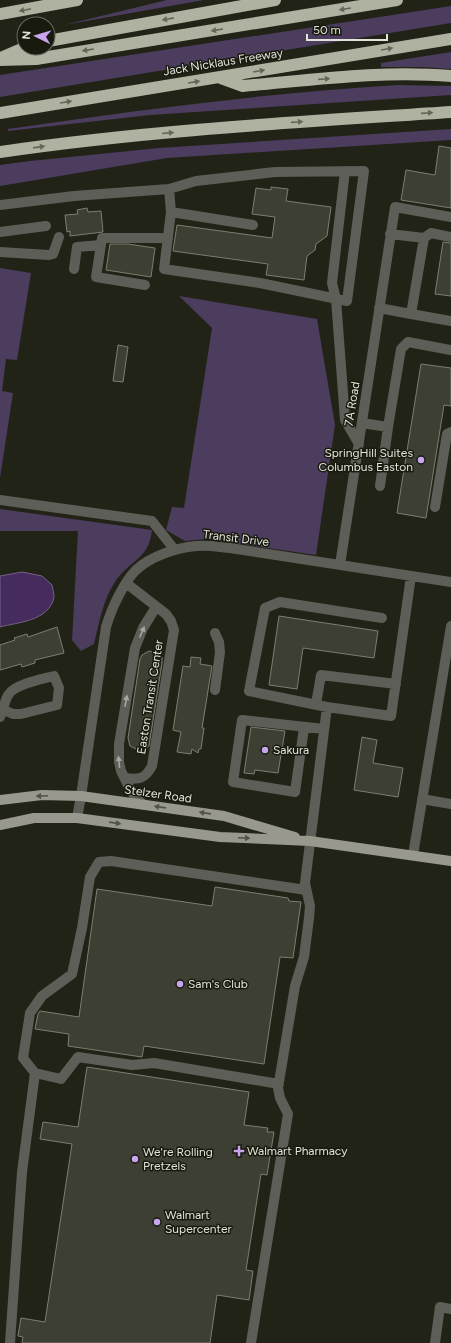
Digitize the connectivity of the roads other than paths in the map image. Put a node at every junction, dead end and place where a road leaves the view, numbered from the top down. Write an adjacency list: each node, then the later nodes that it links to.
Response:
1 (77, 0): 4 (highway, one-way to 4)
2 (275, 0): 6 (highway, one-way to 6)
3 (397, 0): 8 (highway, one-way to 8)
4 (0, 14)
5 (451, 39): 10 (highway, Jack Nicklaus Freeway, one-way to 5)
6 (56, 40)
7 (16, 52): 8 (highway)
8 (0, 59)
9 (451, 76): 10 (highway, one-way to 9)
10 (220, 78): 12 (highway, Jack Nicklaus Freeway, one-way to 10)
11 (451, 112): 13 (highway, one-way to 11)
12 (0, 113)
13 (0, 152)
14 (345, 171): 15 (street); 31 (street); 31 (street)
15 (169, 189): 16 (street); 17 (street)
16 (0, 206)
17 (172, 212): 19 (street); 25 (street)
18 (451, 217): 22 (street, 7A Road)
19 (253, 225)
20 (46, 226): 21 (street)
21 (0, 232)
22 (390, 234): 26 (street); 32 (street, 7A Road)
23 (59, 237): 28 (street)
24 (451, 237): 26 (street)
25 (168, 238): 27 (street); 31 (street)
26 (424, 238): 33 (street)
27 (101, 245): 29 (street); 30 (street)
28 (0, 252)
29 (74, 269)
30 (145, 285)
31 (336, 299): 39 (street)
32 (378, 313): 33 (street); 36 (street, 7A Road)
33 (411, 314): 34 (street)
34 (451, 321)
35 (451, 350): 37 (street)
36 (362, 423): 37 (street); 39 (street, 7A Road)
37 (388, 427): 40 (street)
38 (451, 432): 42 (street)
39 (359, 444): 44 (street, 7A Road)
40 (380, 486)
41 (0, 500): 43 (street)
42 (435, 507)
43 (174, 549): 44 (street, Transit Drive); 47 (street, Transit Drive)
44 (340, 566): 45 (street, Transit Drive)
45 (411, 576): 46 (street, Transit Drive); 52 (street)
46 (451, 582)
47 (126, 583): 48 (street, Easton Transit Center); 60 (street, Transit Drive)
48 (156, 607): 59 (street, Easton Transit Center, one-way to 48); 59 (street, Easton Transit Center)
49 (382, 618): 54 (street)
50 (451, 626): 61 (street)
51 (215, 633): 53 (street)
52 (396, 684): 54 (street); 55 (street)
53 (215, 690)
54 (316, 704): 55 (street)
55 (327, 707): 58 (street)
56 (2, 713): 56 (street)
57 (304, 728): 57 (street); 58 (street)
58 (324, 729): 67 (street)
59 (125, 778): 64 (street, Easton Transit Center)
60 (81, 796): 62 (main road, Stelzer Road, one-way to 62); 64 (main road, Stelzer Road); 65 (street, Transit Drive)
61 (422, 799): 63 (street); 68 (street)
62 (0, 800)
63 (451, 804)
64 (144, 805): 67 (main road, Stelzer Road, one-way to 64)
65 (77, 818): 66 (main road, Stelzer Road); 67 (main road, Stelzer Road, one-way to 67)
66 (0, 825)
67 (310, 841): 68 (main road, Stelzer Road); 70 (street)
68 (412, 855): 69 (main road, Stelzer Road)
69 (451, 861)
70 (306, 890): 71 (street); 72 (street)
71 (35, 1073): 72 (street); 74 (street)
72 (279, 1084): 75 (street)
73 (451, 1309): 76 (street)
74 (10, 1343)
75 (251, 1343)
76 (434, 1343)

